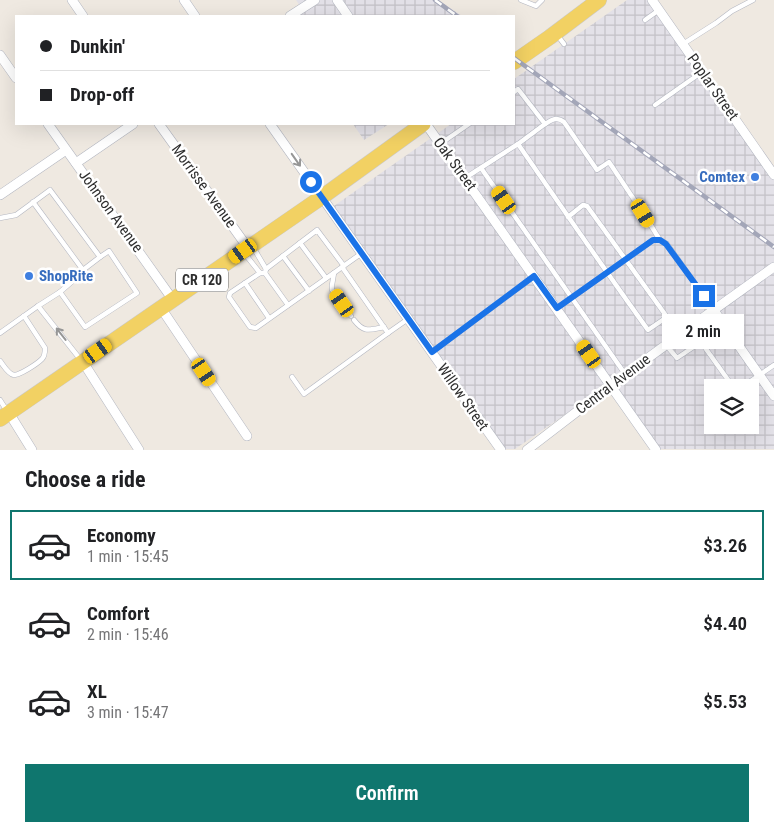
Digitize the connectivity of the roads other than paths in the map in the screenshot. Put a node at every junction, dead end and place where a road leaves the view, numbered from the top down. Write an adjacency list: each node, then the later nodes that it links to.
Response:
1 (72, 0): 11 (street)
2 (184, 0): 12 (street)
3 (315, 0): 13 (street)
4 (337, 0): 14 (street)
5 (521, 0): 6 (lane)
6 (542, 0)
7 (597, 0): 18 (main road)
8 (652, 0): 10 (street, Poplar Street)
9 (753, 0): 16 (lane)
10 (659, 10): 15 (lane); 16 (street, Poplar Street)
11 (82, 15)
12 (194, 15)
13 (292, 15)
14 (347, 15)
15 (645, 20)
16 (683, 44): 19 (street, Poplar Street)
17 (0, 55): 20 (street)
18 (515, 61)
19 (702, 72): 22 (lane); 36 (street, Poplar Street)
20 (15, 77)
21 (515, 91): 23 (lane)
22 (655, 105)
23 (545, 124): 32 (lane); 43 (lane)
24 (49, 125): 33 (street, Johnson Avenue)
25 (132, 125): 34 (street)
26 (160, 125): 45 (street, Morrisse Avenue)
27 (271, 125): 39 (street, Willow Street, one-way to 39)
28 (424, 125): 39 (main road, CR 120)
29 (426, 125): 31 (street, Oak Street)
30 (468, 125): 31 (lane)
31 (440, 144): 37 (street, Oak Street)
32 (518, 144): 35 (lane); 41 (lane)
33 (66, 150): 34 (street, Johnson Avenue); 38 (street)
34 (76, 163): 62 (street, Johnson Avenue)
35 (481, 168): 37 (lane); 61 (lane)
36 (774, 175)
37 (465, 178): 56 (street, Oak Street)
38 (0, 195)
39 (322, 197): 45 (main road, CR 120); 46 (street, Willow Street)
40 (33, 202): 42 (lane); 47 (lane); 52 (lane)
41 (568, 217): 49 (lane); 55 (lane)
42 (0, 218)
43 (660, 240): 49 (lane); 66 (lane)
44 (300, 243): 48 (lane); 50 (lane); 57 (lane)
45 (248, 248): 53 (lane); 53 (lane); 62 (main road, CR 120)
46 (362, 253): 50 (lane); 69 (street, Willow Street)
47 (100, 256): 52 (lane); 60 (lane)
48 (283, 256): 53 (lane); 59 (lane)
49 (626, 260): 55 (lane); 55 (lane)
50 (343, 266): 54 (lane); 70 (lane)
51 (774, 267): 66 (street, Central Avenue)
52 (83, 270): 60 (lane)
53 (264, 272): 58 (lane); 63 (lane)
54 (334, 273): 57 (lane); 70 (lane)
55 (607, 273): 61 (lane)
56 (534, 276): 65 (street, Oak Street); 74 (lane)
57 (326, 278): 59 (lane)
58 (245, 282): 68 (lane); 68 (lane)
59 (309, 290): 63 (lane)
60 (60, 292): 64 (lane)
61 (572, 298): 65 (lane); 78 (lane)
62 (167, 304): 76 (main road, CR 120); 85 (street, Johnson Avenue)
63 (288, 305): 68 (lane)
64 (38, 306): 67 (lane); 76 (lane, one-way to 64)
65 (557, 308): 81 (street, Oak Street)
66 (713, 309): 73 (street, Central Avenue); 79 (street)
67 (24, 316): 71 (lane); 75 (lane)
68 (269, 318)
69 (408, 319): 72 (lane); 74 (street, Willow Street)
70 (384, 327): 72 (lane)
71 (0, 333)
72 (388, 333): 80 (lane)
73 (666, 344): 78 (street, Central Avenue); 79 (lane)
74 (432, 352): 89 (street, Willow Street)
75 (0, 361)
76 (83, 362): 84 (main road, CR 120); 88 (street)
77 (774, 365): 79 (lane)
78 (625, 374): 81 (street, Central Avenue)
79 (760, 376): 82 (street)
80 (292, 377)
81 (611, 384): 86 (street, Oak Street); 90 (street, Central Avenue)
82 (774, 396)
83 (0, 400): 84 (lane)
84 (4, 416): 87 (street)
85 (247, 436)
86 (656, 449)
87 (32, 450)
88 (139, 450)
89 (501, 450)
90 (526, 450)

